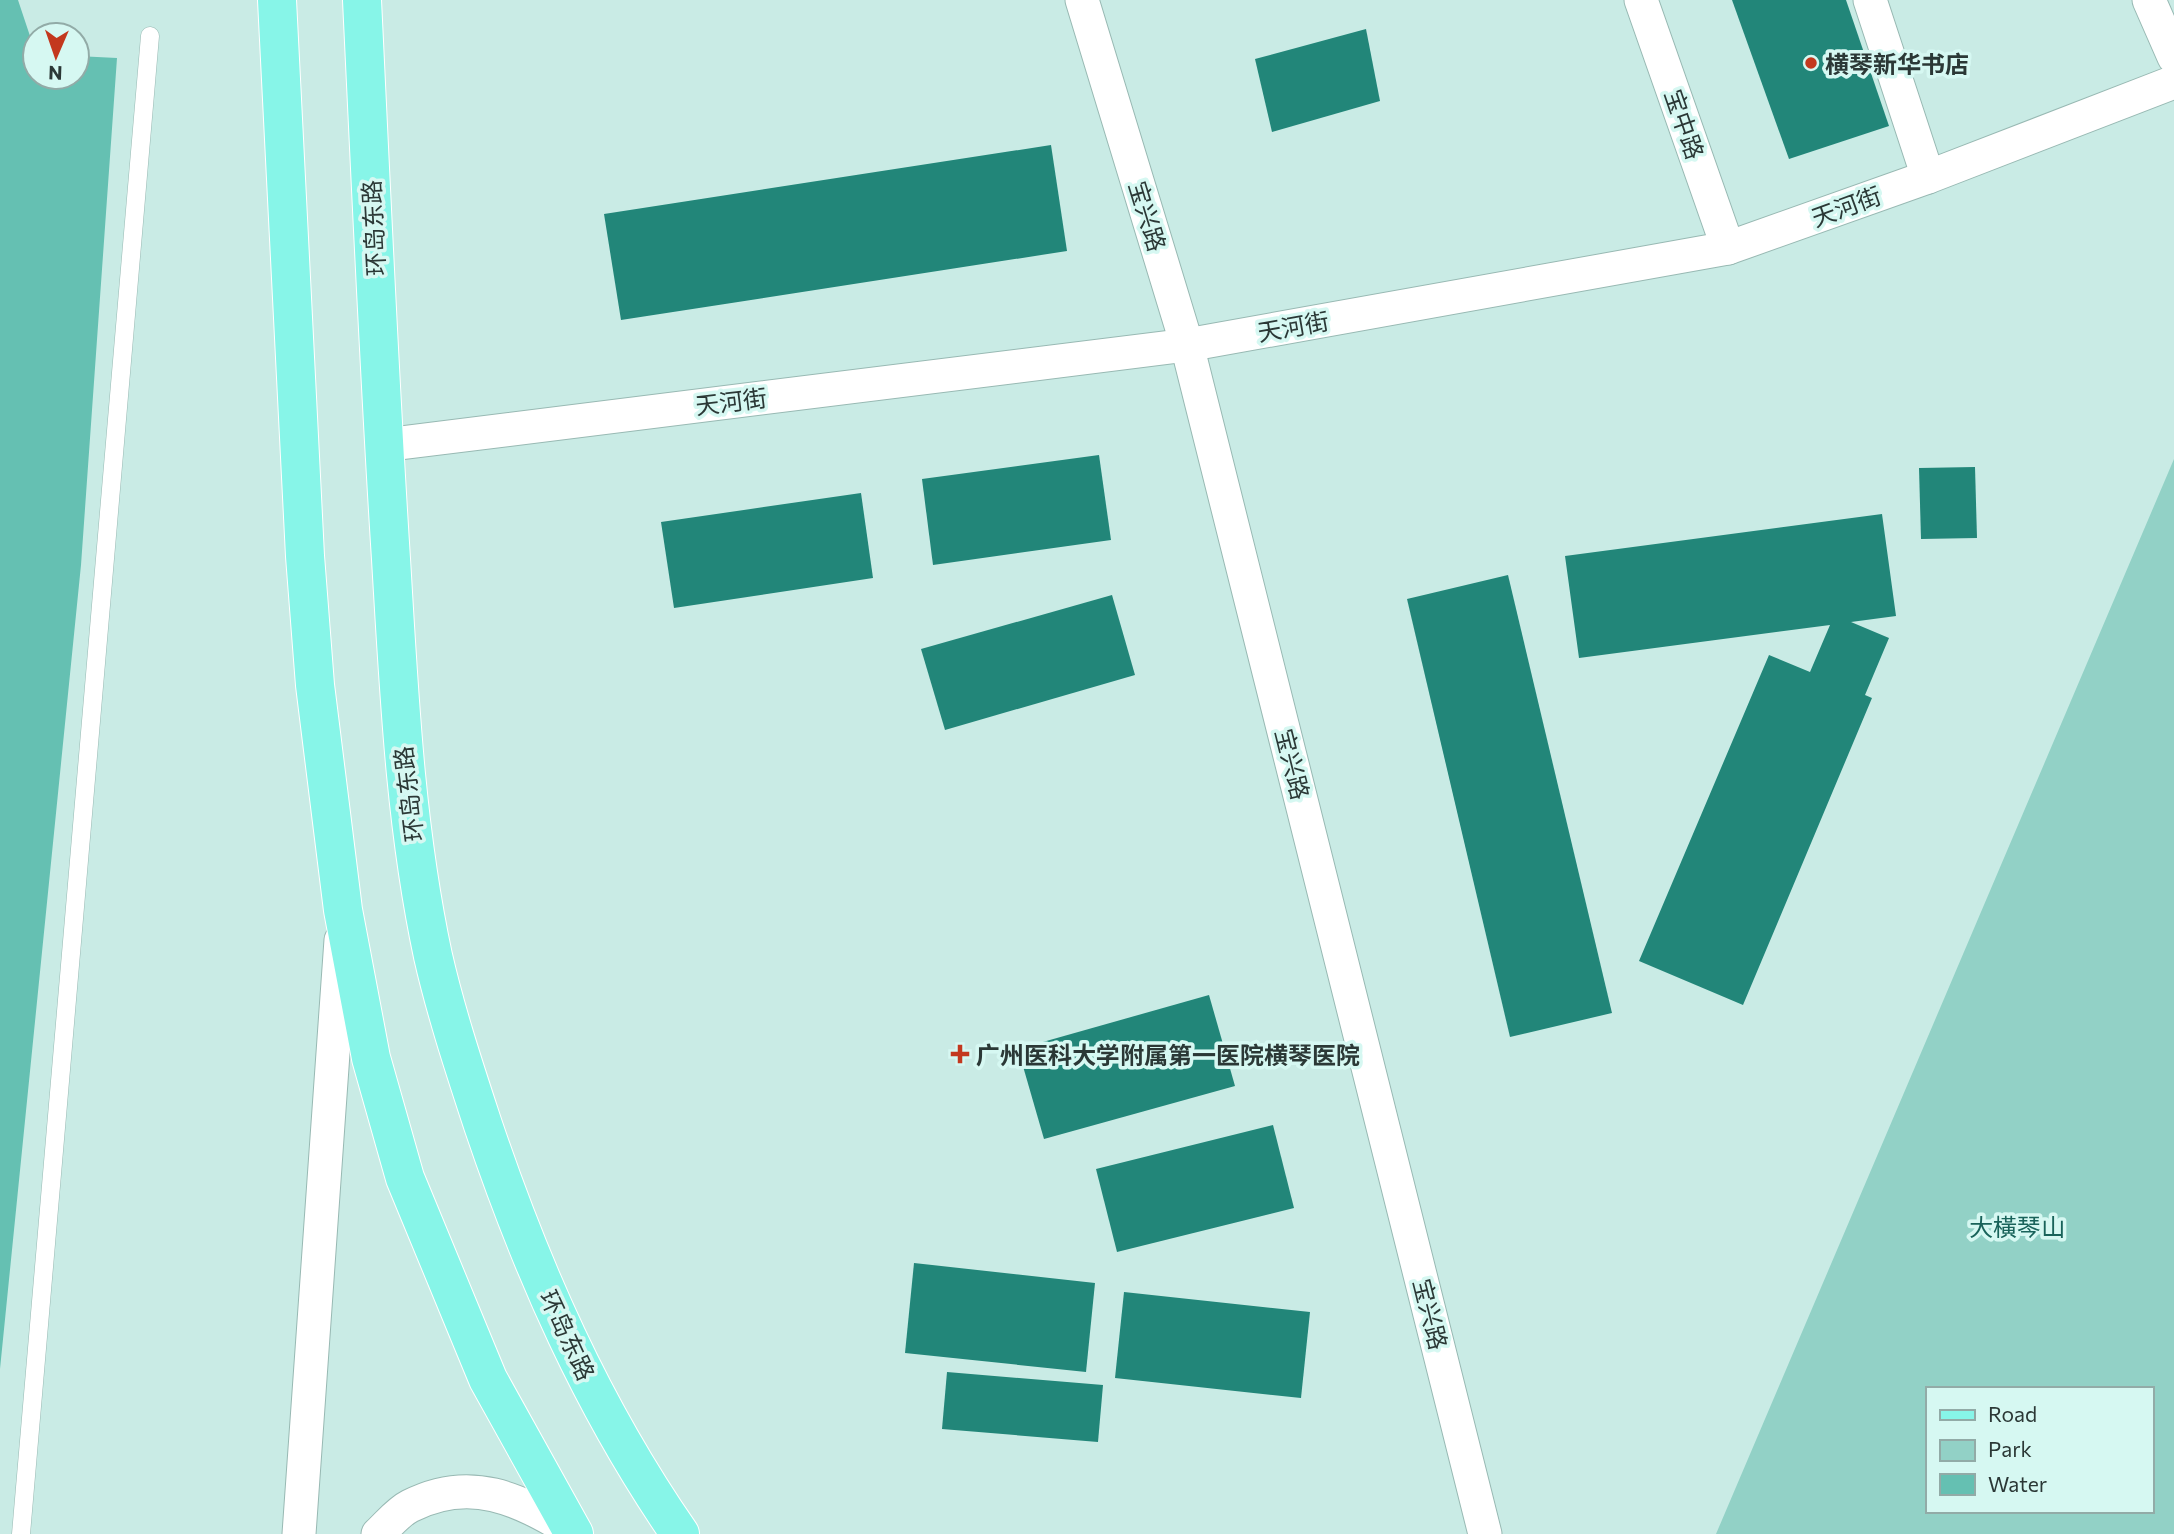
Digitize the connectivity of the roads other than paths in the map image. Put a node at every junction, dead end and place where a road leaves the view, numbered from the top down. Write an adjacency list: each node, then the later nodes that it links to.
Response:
1 (277, 0): 14 (main road)
2 (362, 0): 13 (main road, 环岛东路)
3 (1082, 0): 12 (street, 宝兴路)
4 (1641, 0): 11 (street, 宝中路)
5 (1870, 0): 10 (street)
6 (2149, 0): 8 (street)
7 (150, 36): 16 (lane)
8 (2174, 57)
9 (2174, 82): 10 (street, 天河街)
10 (1928, 177): 11 (street, 天河街)
11 (1728, 248): 12 (street, 天河街)
12 (1187, 345): 13 (street, 天河街); 20 (street, 宝兴路)
13 (384, 445): 19 (main road, 环岛东路)
14 (343, 909): 15 (main road); 17 (street)
15 (573, 1532): 18 (street)
16 (21, 1534)
17 (299, 1534)
18 (378, 1534)
19 (680, 1534)
20 (1485, 1534)

